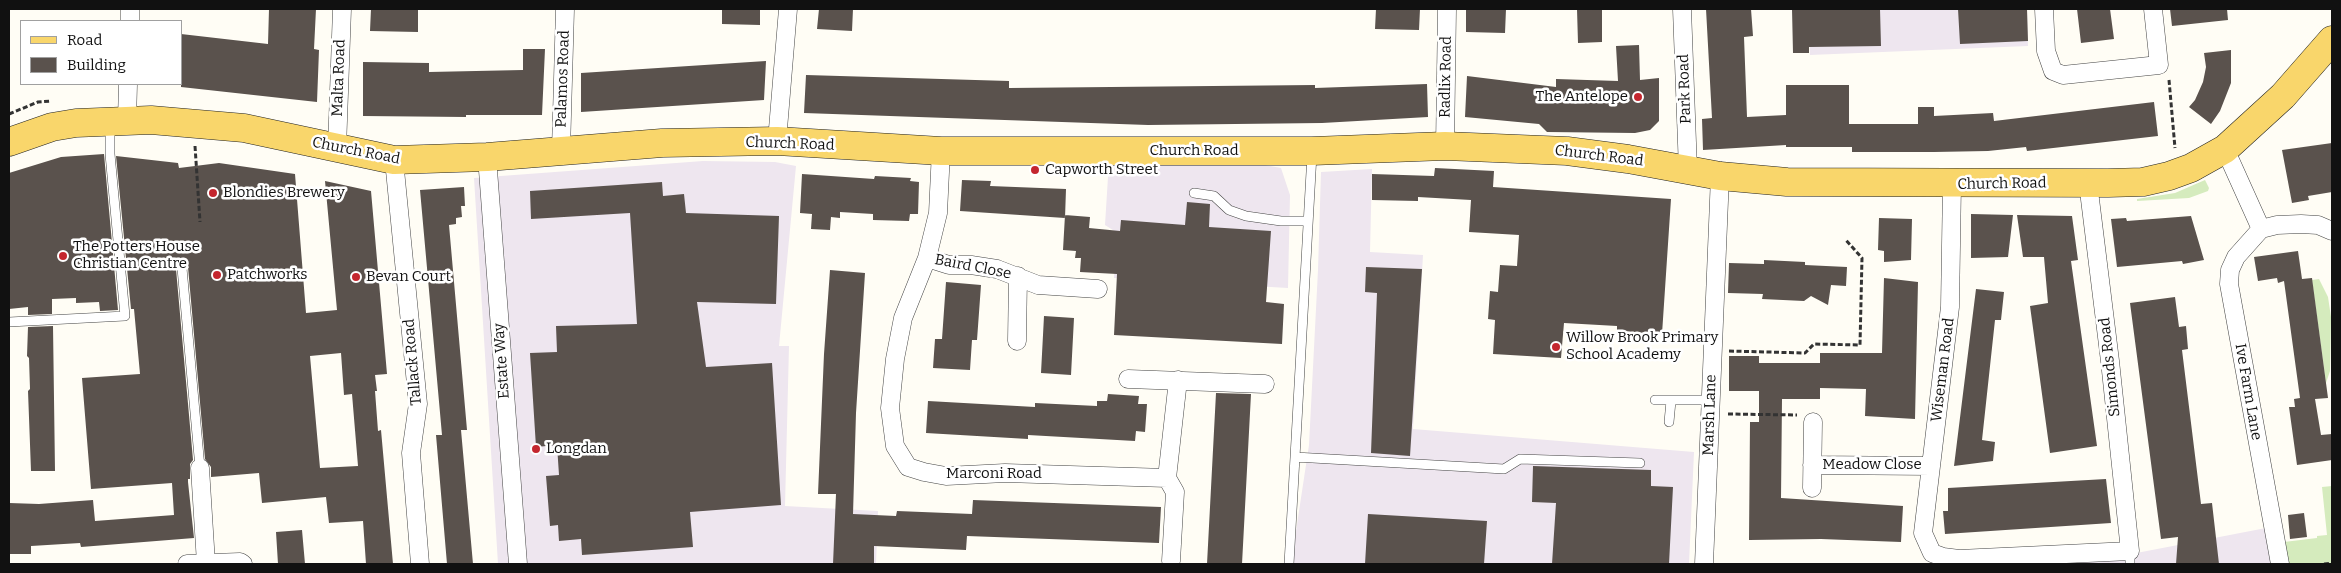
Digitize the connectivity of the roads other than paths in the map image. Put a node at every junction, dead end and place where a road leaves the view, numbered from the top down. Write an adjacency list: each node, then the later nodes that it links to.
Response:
1 (342, 9): 14 (street, Malta Road)
2 (565, 9): 16 (street, Palamos Road)
3 (788, 9): 11 (street)
4 (1447, 9): 13 (street, Radlix Road)
5 (1682, 9): 21 (street, Park Road)
6 (2044, 9): 7 (street)
7 (2153, 9)
8 (2332, 40): 15 (main road, Church Road)
9 (128, 85): 10 (street)
10 (118, 121): 12 (main road, Church Road); 14 (main road, Church Road); 33 (lane)
11 (777, 141): 16 (main road, Church Road); 17 (main road, Church Road)
12 (9, 142)
13 (1445, 146): 18 (main road, Church Road); 21 (main road, Church Road)
14 (337, 148): 20 (main road, Church Road)
15 (2225, 149): 23 (main road, Church Road); 27 (street)
16 (562, 150): 19 (main road, Church Road)
17 (940, 151): 18 (main road, Church Road); 29 (street, Marconi Road)
18 (1312, 151): 26 (lane)
19 (487, 157): 20 (main road, Church Road); 57 (street, Estate Way)
20 (394, 160): 56 (street, Tallack Road)
21 (1688, 170): 22 (main road, Church Road)
22 (1720, 176): 24 (main road, Church Road); 40 (street, Marsh Lane)
23 (2088, 183): 24 (main road, Church Road); 50 (street, Simonds Road)
24 (1952, 184): 46 (street, Wiseman Road)
25 (1194, 193): 26 (lane)
26 (1308, 221): 43 (lane)
27 (2261, 229): 28 (street); 60 (street, Ive Farm Lane)
28 (2332, 231)
29 (927, 258): 31 (street, Baird Close); 48 (street, Marconi Road)
30 (182, 268): 47 (lane)
31 (1018, 276): 32 (street, Baird Close); 34 (street, Baird Close)
32 (1098, 289)
33 (9, 322)
34 (1016, 341)
35 (1128, 379): 36 (street)
36 (1178, 380): 37 (street); 48 (street)
37 (1265, 384)
38 (1655, 400): 39 (lane)
39 (1671, 400): 40 (lane); 42 (lane)
40 (1710, 407): 59 (street, Marsh Lane)
41 (1808, 419): 45 (street, Meadow Close)
42 (1669, 422)
43 (1295, 457): 44 (lane); 58 (lane)
44 (1640, 463)
45 (1812, 464): 46 (street, Meadow Close); 49 (street, Meadow Close)
46 (1931, 466): 52 (street, Wiseman Road)
47 (200, 468): 53 (street)
48 (1167, 478): 51 (street)
49 (1812, 488)
50 (2130, 558): 52 (street)
51 (1171, 561)
52 (1958, 561)
53 (206, 563): 54 (street); 55 (street)
54 (188, 564)
55 (243, 564)
56 (420, 564)
57 (518, 564)
58 (1289, 564)
59 (1704, 564)
60 (2280, 564)

